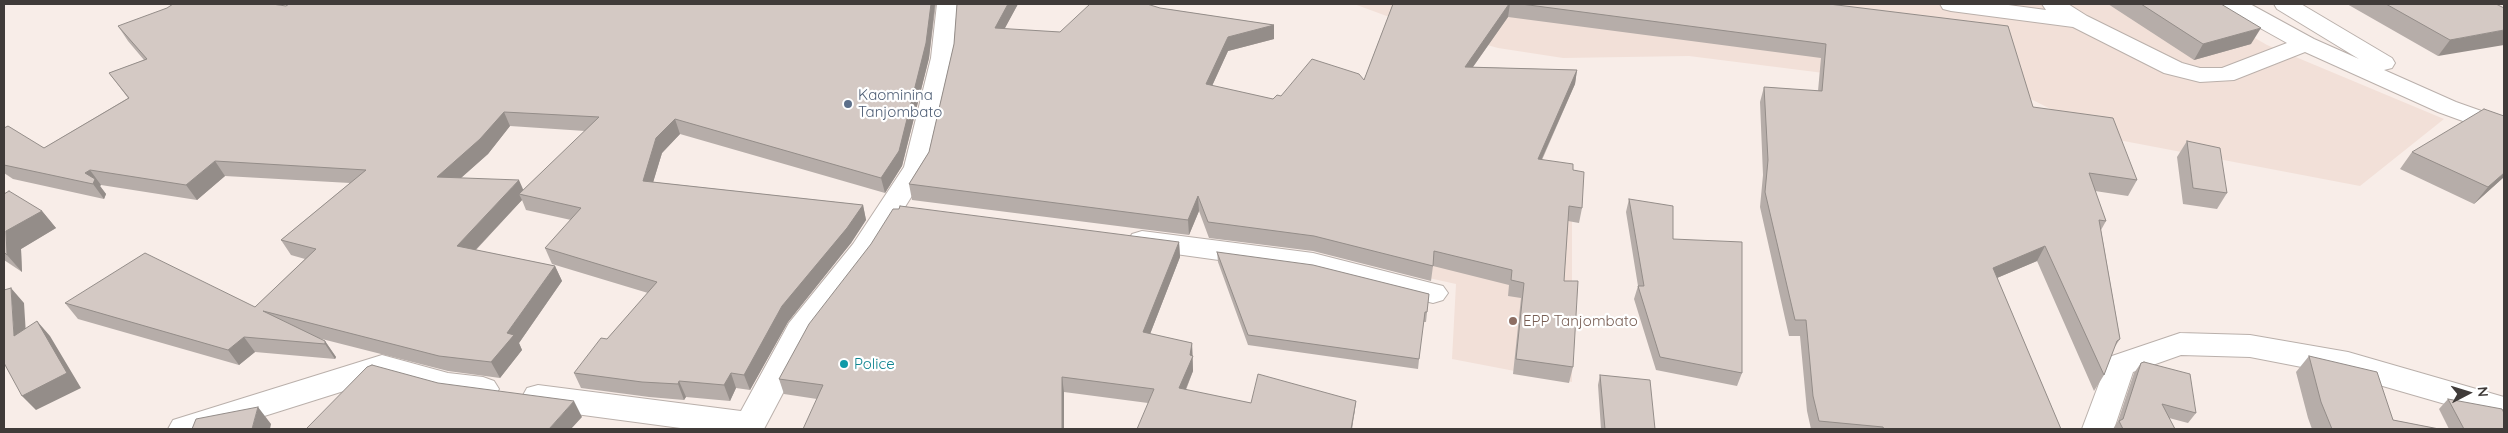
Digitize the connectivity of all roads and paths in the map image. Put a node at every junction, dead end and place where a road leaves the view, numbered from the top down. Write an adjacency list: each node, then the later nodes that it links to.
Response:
1 (948, 4): 9 (street)
2 (1951, 4): 6 (street)
3 (2053, 4): 6 (street)
4 (2234, 4): 7 (street)
5 (2285, 4): 8 (street)
6 (2080, 21): 7 (street)
7 (2306, 44): 8 (street)
8 (2504, 127)
9 (890, 208): 10 (street); 14 (street)
10 (920, 212)
11 (1116, 238): 12 (street)
12 (1432, 293)
13 (2504, 408): 16 (street)
14 (749, 427): 15 (street)
15 (184, 429)
16 (2098, 429)

